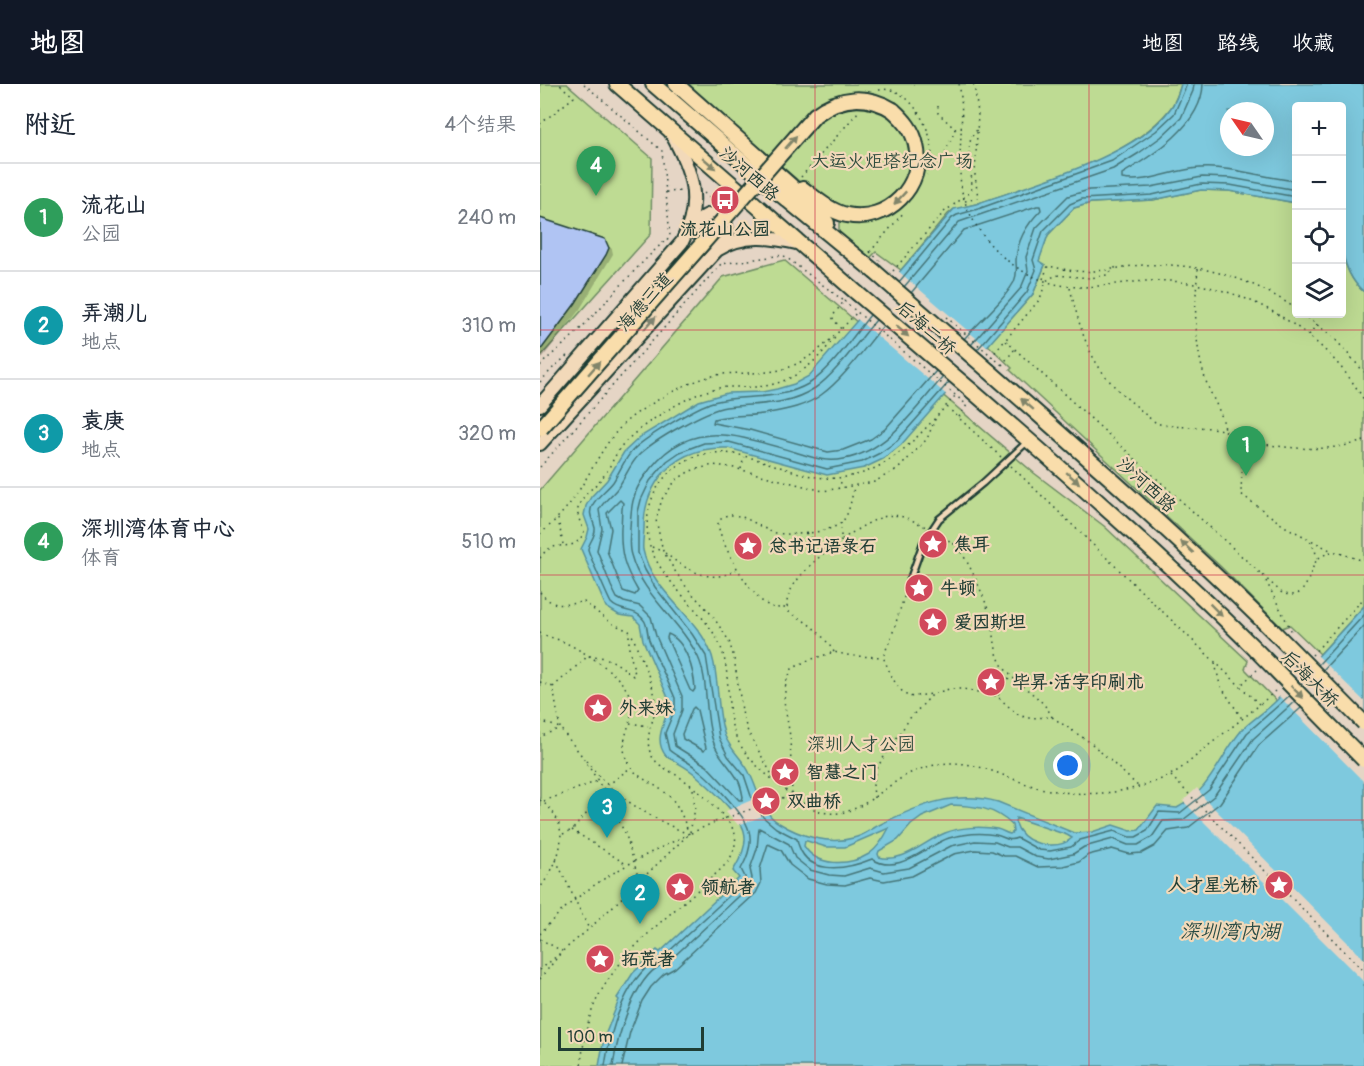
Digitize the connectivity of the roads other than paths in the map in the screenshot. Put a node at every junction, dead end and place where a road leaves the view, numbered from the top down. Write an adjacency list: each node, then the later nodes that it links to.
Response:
1 (617, 84): 4 (main road, 沙河西路)
2 (653, 84): 9 (main road, 沙河西路)
3 (676, 84): 5 (main road)
4 (667, 127): 6 (main road, 海德三道); 7 (main road, 沙河西路, one-way to 7)
5 (771, 168): 9 (main road); 13 (main road, one-way to 5, bridge)
6 (682, 242): 8 (main road); 12 (main road, 海德三道)
7 (803, 244): 8 (main road, 海德三道); 10 (main road, 沙河西路)
8 (706, 261): 15 (main road, 海德三道, one-way to 8)
9 (881, 274): 11 (main road, 后海二桥, bridge)
10 (857, 293): 14 (main road, 后海二桥, one-way to 14, bridge)
11 (993, 365): 17 (main road, 沙河西路, one-way to 11)
12 (540, 405)
13 (541, 429)
14 (1029, 440): 16 (lane); 19 (main road, 后海大桥, one-way to 19, bridge)
15 (540, 444)
16 (908, 585)
17 (1274, 632): 18 (main road, 后海大桥, bridge)
18 (1364, 723)
19 (1364, 759)

